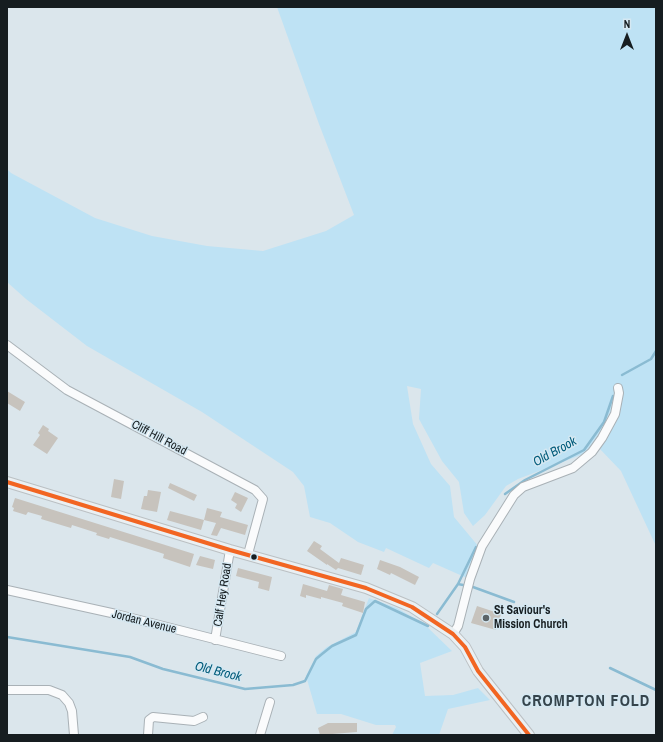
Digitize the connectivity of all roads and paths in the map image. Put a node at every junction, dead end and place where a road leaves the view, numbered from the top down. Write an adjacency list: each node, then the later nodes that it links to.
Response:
1 (7, 345): 5 (street, Cliff Hill Road)
2 (618, 388): 7 (street)
3 (7, 482): 4 (main road)
4 (230, 550): 5 (main road); 8 (street, Calf Hey Road)
5 (248, 554): 7 (main road)
6 (7, 590): 8 (street, Jordan Avenue)
7 (454, 634): 16 (main road)
8 (215, 640): 9 (street, Jordan Avenue)
9 (281, 656)
10 (7, 690): 13 (street)
11 (270, 702): 15 (street)
12 (203, 717): 14 (street)
13 (74, 735)
14 (148, 735)
15 (260, 735)
16 (528, 735)

